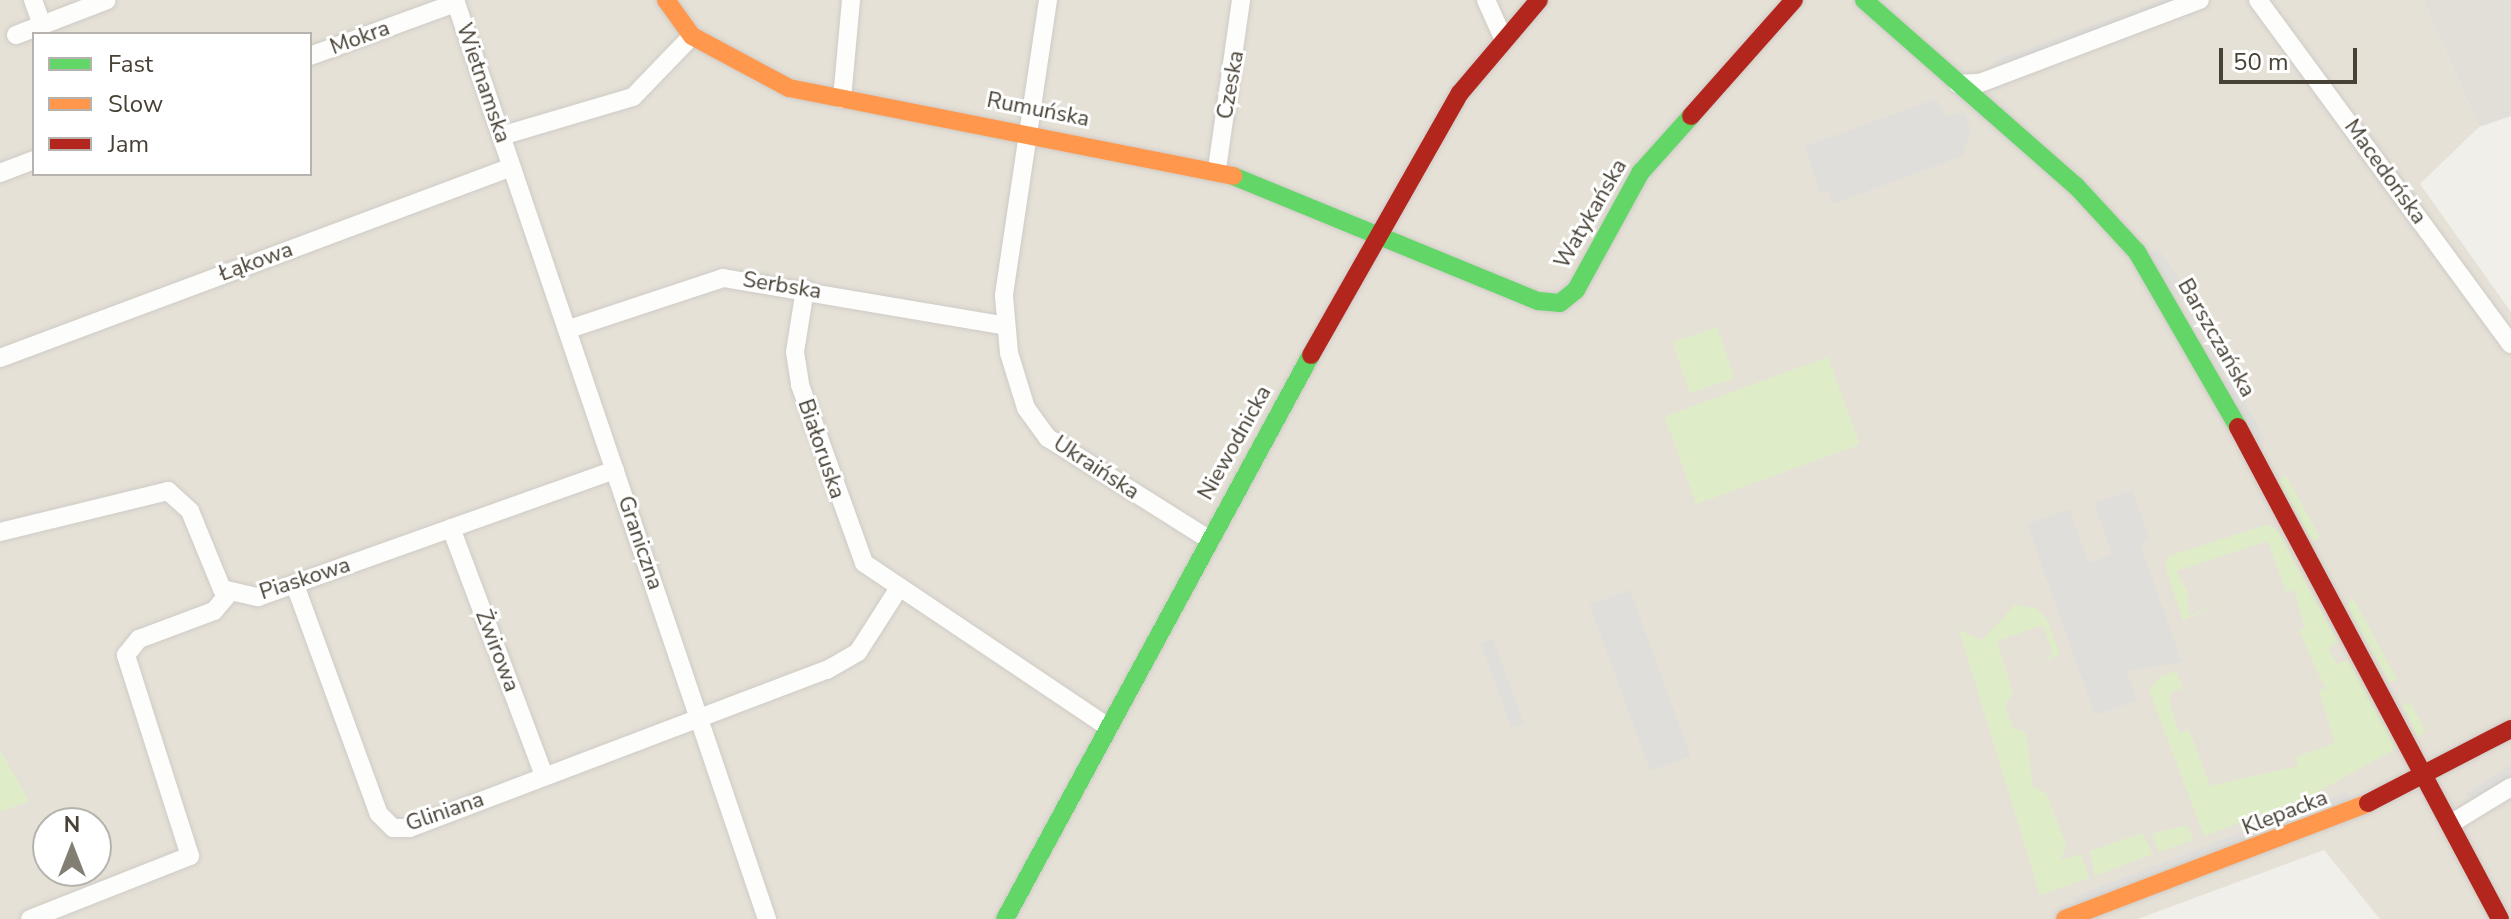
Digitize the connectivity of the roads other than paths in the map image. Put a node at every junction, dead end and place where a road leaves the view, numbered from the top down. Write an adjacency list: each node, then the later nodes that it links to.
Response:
1 (33, 0): 14 (street)
2 (107, 0): 14 (street)
3 (666, 0): 16 (street, Rumuńska)
4 (851, 0): 20 (street)
5 (1048, 0): 21 (street, Ukraińska)
6 (1241, 0): 25 (street, Czeska)
7 (1486, 0): 17 (street)
8 (1539, 0): 17 (street, Niewodnicka)
9 (1794, 0): 27 (street, Watykańska)
10 (1864, 0): 19 (street, Barszczańska)
11 (2200, 0): 19 (street)
12 (2258, 0): 31 (street, Macedońska)
13 (456, 1): 18 (street, Mokra); 22 (street, Wietnamska)
14 (42, 25): 15 (street)
15 (16, 35)
16 (692, 36): 20 (street, Rumuńska); 22 (street)
17 (1504, 40): 27 (street, Niewodnicka)
18 (312, 55)
19 (1958, 84): 44 (street, Barszczańska)
20 (842, 99): 21 (street, Rumuńska)
21 (1028, 133): 25 (street, Rumuńska); 29 (street, Ukraińska)
22 (501, 136): 24 (street, Wietnamska)
23 (32, 161): 26 (street)
24 (512, 167): 30 (street, Graniczna); 32 (street, Łąkowa)
25 (1217, 169): 27 (street, Rumuńska)
26 (0, 173)
27 (1377, 234): 36 (street, Niewodnicka)
28 (805, 289): 29 (street, Serbska); 30 (street, Serbska); 38 (street, Białoruska)
29 (1002, 325): 36 (street, Ukraińska)
30 (569, 329): 33 (street, Graniczna)
31 (2511, 344)
32 (0, 358)
33 (615, 470): 34 (street, Piaskowa); 40 (street, Graniczna)
34 (451, 528): 37 (street, Piaskowa); 43 (street, Żwirowa)
35 (0, 532): 39 (street, Piaskowa)
36 (1210, 540): 41 (street, Niewodnicka)
37 (295, 585): 39 (street, Piaskowa); 43 (street, Gliniana)
38 (897, 591): 40 (street); 41 (street, Białoruska)
39 (229, 593): 47 (street)
40 (699, 718): 43 (street, Gliniana); 48 (street, Graniczna)
41 (1108, 727): 49 (street, Niewodnicka)
42 (2511, 729): 44 (street, Klepacka)
43 (544, 775)
44 (2428, 775): 46 (street, Barszczańska); 50 (street, Klepacka)
45 (2511, 787): 46 (street)
46 (2452, 823): 51 (street, Barszczańska)
47 (30, 919)
48 (767, 919)
49 (1005, 919)
50 (2065, 919)
51 (2500, 919)

